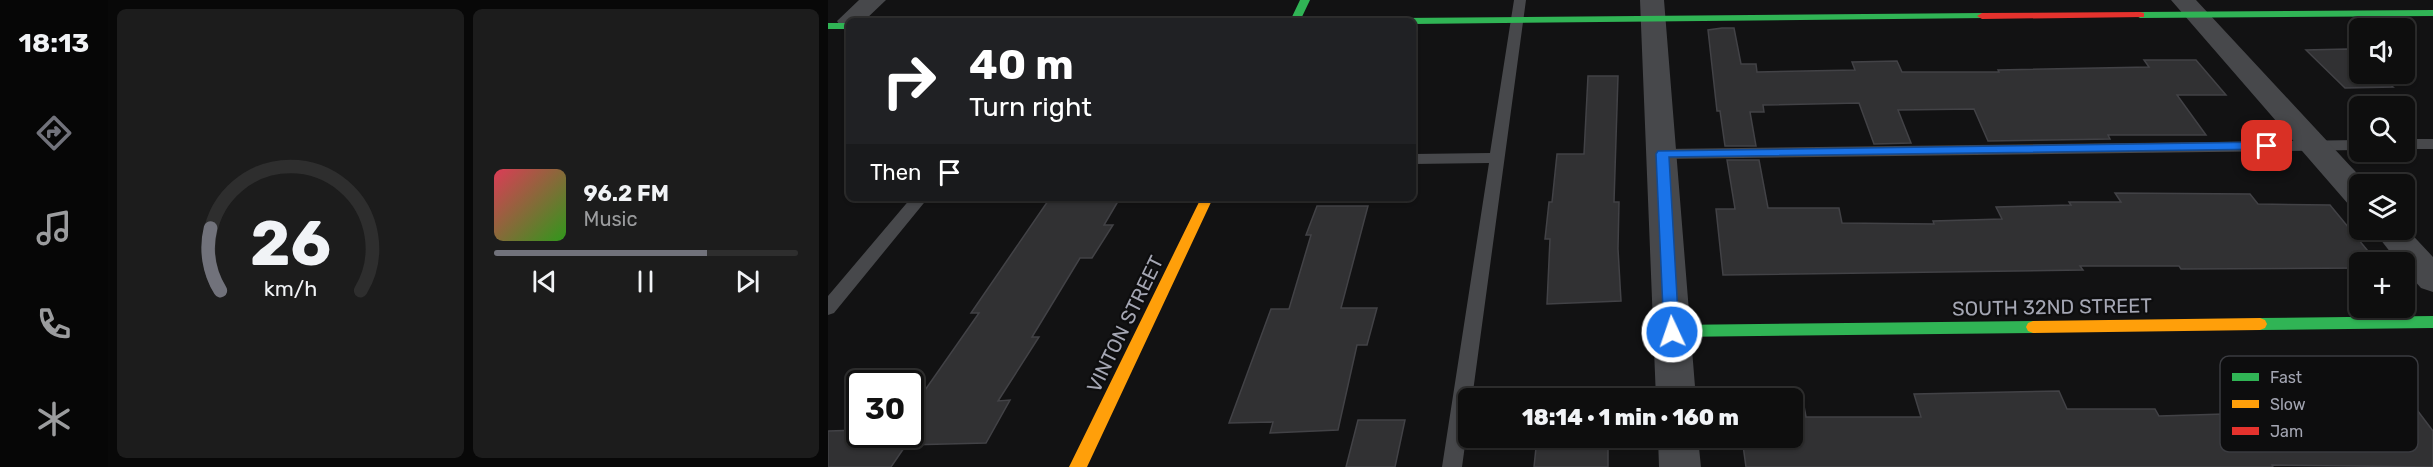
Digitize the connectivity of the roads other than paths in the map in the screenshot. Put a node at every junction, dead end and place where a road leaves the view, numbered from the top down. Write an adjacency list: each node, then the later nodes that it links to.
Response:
1 (874, 0): 7 (street)
2 (1305, 0): 8 (street)
3 (1520, 0): 9 (lane)
4 (2189, 8): 5 (street); 6 (street); 14 (street)
5 (1652, 10): 9 (street); 15 (street)
6 (2433, 13)
7 (852, 18)
8 (1296, 18)
9 (1518, 20): 10 (street); 16 (lane)
10 (1416, 21)
11 (2415, 144): 12 (lane)
12 (2433, 144)
13 (2349, 145): 14 (lane)
14 (2313, 146): 15 (lane); 18 (street)
15 (1663, 154): 25 (street)
16 (1498, 158): 17 (lane); 29 (lane)
17 (1416, 159)
18 (2349, 185)
19 (917, 201): 23 (lane)
20 (1206, 201): 28 (street, VINTON STREET)
21 (2398, 240): 22 (street)
22 (2433, 279)
23 (828, 308)
24 (2433, 322): 25 (street, SOUTH 32ND STREET)
25 (1672, 332): 26 (street)
26 (1675, 388)
27 (1679, 448): 30 (street)
28 (1078, 467)
29 (1452, 467)
30 (1680, 467)

